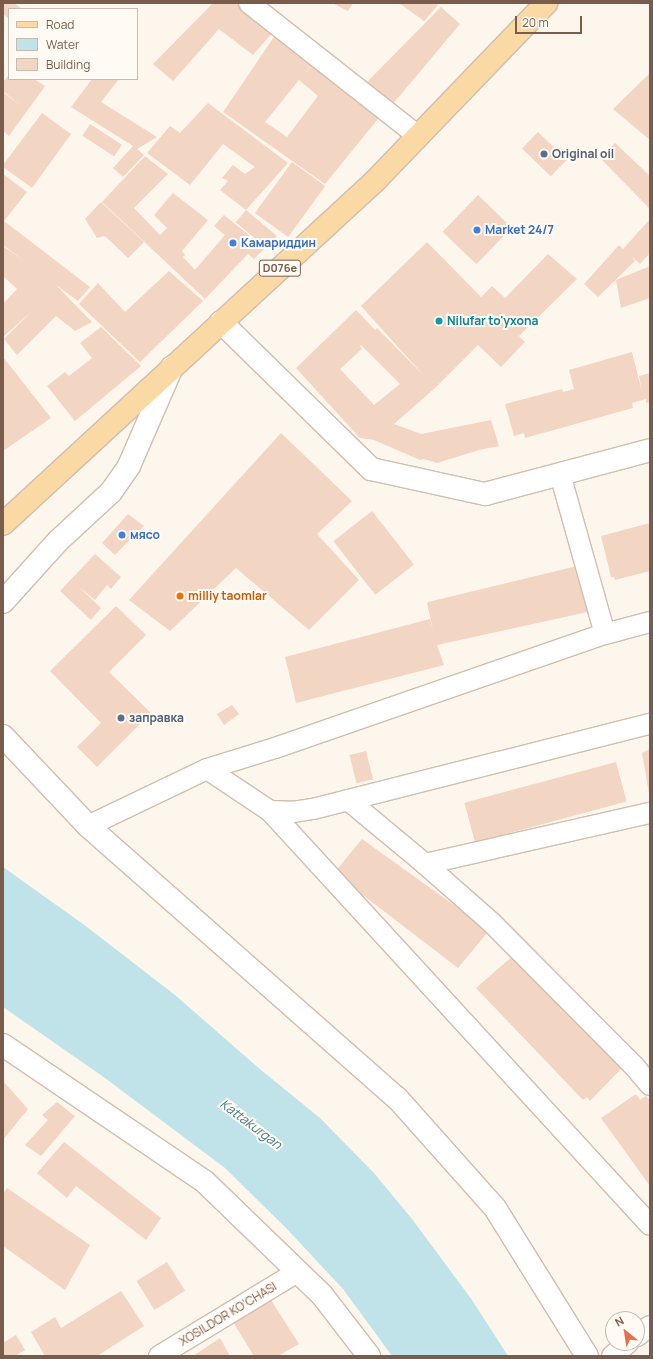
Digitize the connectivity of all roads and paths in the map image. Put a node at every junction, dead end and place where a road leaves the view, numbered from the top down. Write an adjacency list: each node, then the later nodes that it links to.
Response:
1 (249, 3): 3 (street)
2 (546, 3): 3 (main road, D076e)
3 (418, 136): 4 (main road, D076e)
4 (221, 322): 5 (main road, D076e); 7 (street)
5 (172, 367): 8 (main road, D076e); 9 (street)
6 (650, 450): 7 (street)
7 (560, 474): 11 (street)
8 (3, 524)
9 (3, 602)
10 (650, 622): 11 (street)
11 (605, 634): 14 (street)
12 (650, 724): 15 (street)
13 (3, 736): 18 (street)
14 (207, 768): 16 (street); 18 (street)
15 (348, 800): 16 (street); 19 (street)
16 (270, 811): 22 (street)
17 (650, 813): 19 (street)
18 (88, 826): 26 (street)
19 (425, 864): 21 (street)
20 (3, 1045): 23 (street)
21 (650, 1085)
22 (650, 1225)
23 (297, 1272): 24 (street, XOSILDOR KO’CHASI); 25 (street)
24 (159, 1356)
25 (369, 1356)
26 (587, 1356)

